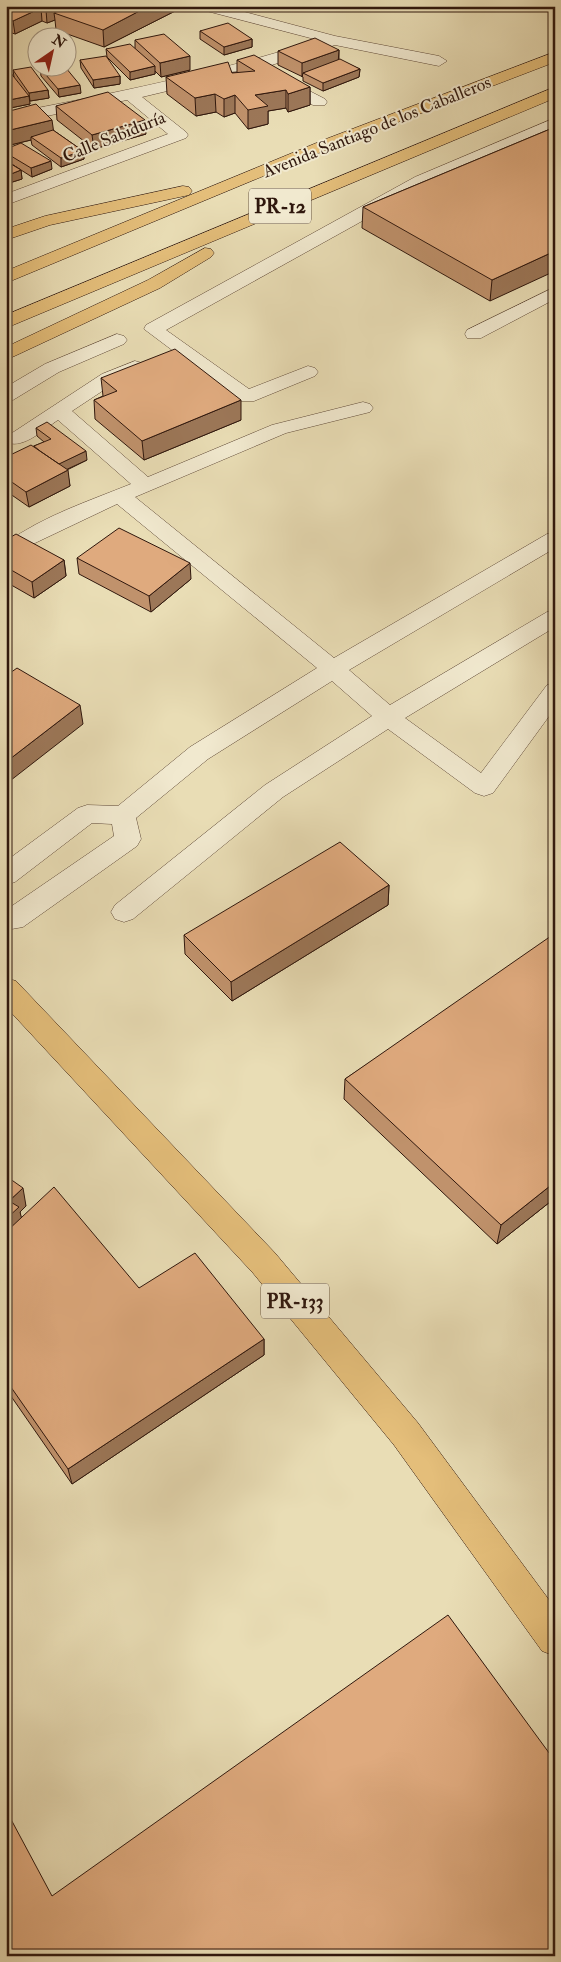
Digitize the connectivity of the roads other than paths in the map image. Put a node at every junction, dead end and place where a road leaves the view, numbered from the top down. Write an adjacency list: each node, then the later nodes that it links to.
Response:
1 (204, 6): 2 (street)
2 (334, 40): 4 (street); 5 (street)
3 (554, 57): 11 (main road, Avenida Santiago de los Caballeros / PR-12)
4 (439, 61)
5 (254, 66): 7 (street); 8 (street)
6 (555, 92): 12 (main road, Avenida Santiago de los Caballeros / PR-12)
7 (130, 95): 9 (street); 13 (street, Calle Sabiduría)
8 (319, 102)
9 (6, 119)
10 (555, 123): 21 (street)
11 (253, 176): 14 (main road); 15 (main road, Avenida Santiago de los Caballeros / PR-12)
12 (296, 199): 17 (main road, Avenida Santiago de los Caballeros / PR-12); 20 (main road)
13 (6, 200)
14 (6, 235)
15 (6, 278)
16 (555, 292): 18 (street)
17 (6, 322)
18 (474, 334)
19 (118, 340): 23 (street)
20 (6, 354)
21 (166, 355): 22 (street); 25 (street)
22 (308, 372)
23 (6, 396)
24 (363, 408): 27 (street)
25 (59, 410): 26 (street); 27 (street)
26 (15, 439)
27 (145, 485): 28 (street)
28 (120, 496): 30 (street); 32 (street)
29 (555, 539): 32 (street)
30 (6, 554)
31 (555, 616): 34 (street)
32 (333, 669): 34 (street); 35 (street)
33 (555, 692): 34 (street)
34 (388, 717): 37 (street)
35 (123, 815): 36 (street); 38 (street)
36 (6, 874)
37 (124, 912)
38 (6, 920)
39 (6, 989): 40 (main road, PR-133)
40 (555, 1638)

